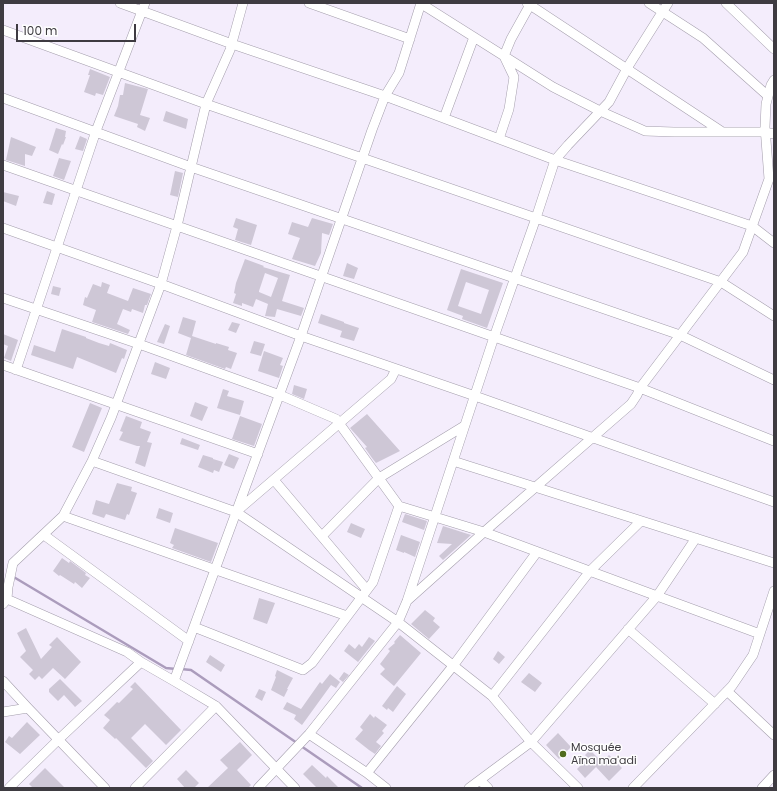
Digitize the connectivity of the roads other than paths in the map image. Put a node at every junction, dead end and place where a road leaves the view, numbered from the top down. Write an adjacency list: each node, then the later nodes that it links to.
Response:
1 (120, 3): 9 (street)
2 (243, 3): 14 (street)
3 (309, 3): 13 (street)
4 (421, 3): 12 (street); 13 (street)
5 (648, 3): 10 (street)
6 (668, 3): 10 (street)
7 (726, 3): 15 (street)
8 (529, 4): 16 (street); 17 (street)
9 (143, 7): 14 (street); 18 (street)
10 (662, 12): 17 (street); 21 (street)
11 (3, 30): 18 (street)
12 (474, 37): 16 (street); 25 (street)
13 (410, 39): 20 (street)
14 (232, 44): 20 (street); 23 (street)
15 (774, 49)
16 (504, 56): 24 (street); 29 (street)
17 (627, 69): 24 (street); 27 (street)
18 (119, 72): 23 (street); 26 (street)
19 (774, 80): 21 (street)
20 (385, 96): 25 (street); 30 (street)
21 (768, 96): 28 (street)
22 (3, 98): 26 (street)
23 (206, 104): 30 (street); 33 (street)
24 (600, 111): 27 (street); 31 (street)
25 (444, 118): 29 (street)
26 (96, 131): 33 (street); 34 (street)
27 (722, 132): 28 (street)
28 (770, 133): 38 (street)
29 (499, 139): 31 (street)
30 (362, 158): 35 (street); 36 (street)
31 (555, 160): 36 (street); 38 (street)
32 (3, 165): 34 (street)
33 (191, 166): 35 (street); 37 (street)
34 (76, 191): 37 (street); 41 (street)
35 (340, 218): 42 (street); 43 (street)
36 (536, 218): 43 (street); 44 (street)
37 (177, 226): 42 (street); 45 (street)
38 (752, 226): 40 (street); 44 (street)
39 (3, 228): 41 (street)
40 (774, 243)
41 (56, 247): 45 (street); 47 (street)
42 (321, 276): 50 (street); 51 (street)
43 (515, 278): 49 (street); 51 (street)
44 (721, 282): 48 (street); 49 (street)
45 (161, 284): 50 (street); 52 (street)
46 (3, 298): 47 (street)
47 (36, 309): 52 (street); 55 (street)
48 (774, 316)
49 (680, 335): 56 (street); 57 (street)
50 (301, 336): 54 (street); 58 (street)
51 (494, 337): 57 (street); 59 (street)
52 (139, 344): 58 (street); 60 (street)
53 (3, 365): 55 (street)
54 (396, 369): 59 (street); 61 (street)
55 (16, 370): 60 (street)
56 (774, 380)
57 (640, 388): 63 (street); 64 (street)
58 (280, 395): 61 (street); 65 (street)
59 (475, 396): 62 (street); 63 (street)
60 (116, 405): 65 (street); 66 (street)
61 (339, 424): 68 (street); 69 (street)
62 (464, 426): 67 (street); 68 (street)
63 (593, 437): 70 (street); 71 (street)
64 (774, 441)
65 (258, 454): 73 (street)
66 (92, 461): 73 (street); 74 (street)
67 (453, 461): 70 (street); 75 (street)
68 (379, 478): 72 (street); 79 (street)
69 (274, 480): 73 (street); 79 (street)
70 (537, 487): 76 (street); 77 (street)
71 (774, 502)
72 (399, 506): 75 (street); 86 (street)
73 (236, 512): 83 (street); 86 (street)
74 (63, 516): 78 (street); 83 (street)
75 (436, 517): 77 (street); 88 (street)
76 (641, 520): 80 (street); 84 (street)
77 (484, 532): 81 (street); 88 (street)
78 (44, 535): 89 (street); 95 (street)
79 (322, 536): 86 (street)
80 (696, 538): 82 (street); 87 (street)
81 (537, 552): 84 (street); 97 (street)
82 (774, 563)
83 (215, 570): 90 (street); 92 (street)
84 (590, 571): 87 (street); 101 (street)
85 (774, 591): 94 (street)
86 (364, 594): 90 (street); 91 (street)
87 (657, 596): 93 (street); 94 (street)
88 (407, 601): 91 (street)
89 (5, 602): 96 (street)
90 (347, 616): 92 (street)
91 (398, 622): 97 (street); 106 (street)
92 (194, 627): 95 (street)
93 (628, 629): 102 (street); 109 (street)
94 (760, 634): 100 (street)
95 (189, 641): 98 (street)
96 (141, 662): 98 (street); 108 (street)
97 (453, 666): 101 (street); 111 (street)
98 (177, 673): 103 (street)
99 (3, 681): 104 (street)
100 (727, 691): 102 (street); 107 (street)
101 (492, 696): 109 (street)
102 (715, 704): 123 (street)
103 (216, 706): 110 (street); 116 (street)
104 (28, 708): 105 (street); 108 (street)
105 (3, 712)
106 (309, 734): 110 (street); 111 (street)
107 (774, 736)
108 (58, 740): 114 (street); 115 (street)
109 (531, 742): 113 (street); 122 (street)
110 (276, 769): 117 (street); 118 (street)
111 (367, 772): 119 (street)
112 (774, 775): 124 (street)
113 (480, 780): 120 (street); 121 (street)
114 (9, 788)
115 (105, 788)
116 (135, 788)
117 (258, 788)
118 (295, 788)
119 (386, 788)
120 (469, 788)
121 (488, 788)
122 (578, 788)
123 (633, 788)
124 (762, 788)

